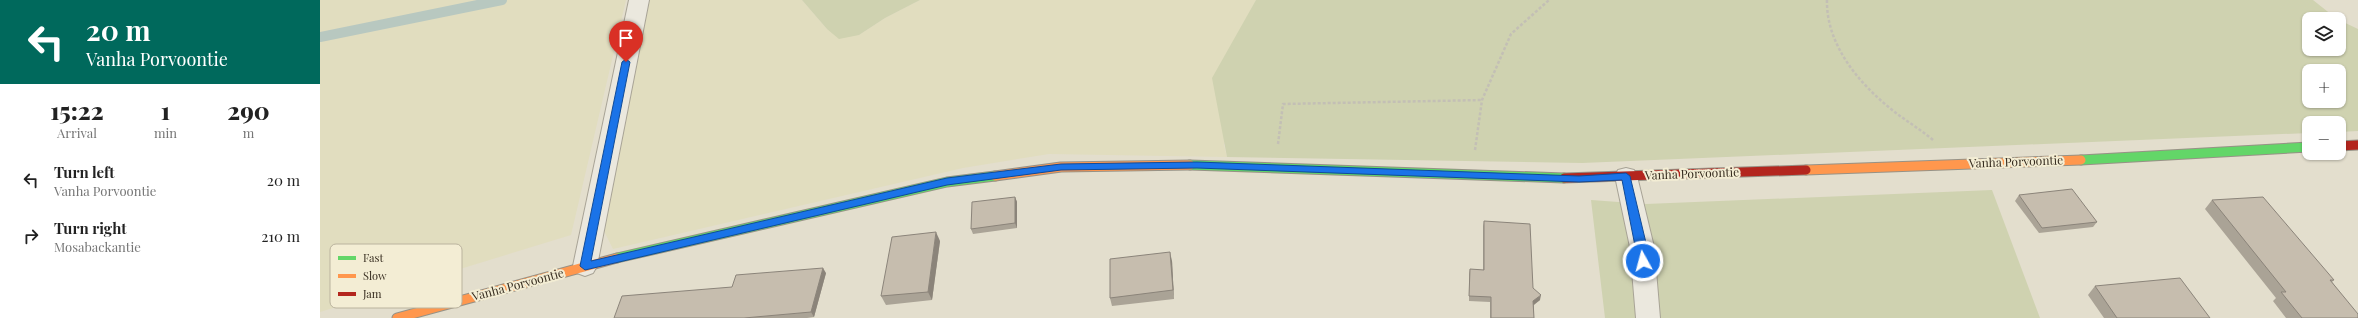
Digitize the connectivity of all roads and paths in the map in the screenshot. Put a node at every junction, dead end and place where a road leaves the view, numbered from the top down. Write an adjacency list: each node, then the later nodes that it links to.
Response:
1 (639, 0): 12 (street)
2 (1549, 0): 4 (path)
3 (1827, 0): 8 (path)
4 (1482, 100): 9 (path); 10 (path)
5 (2358, 145): 6 (street)
6 (2346, 146)
7 (2302, 147): 8 (street, Vanha Porvoontie)
8 (1962, 164): 11 (street, Vanha Porvoontie)
9 (1275, 169): 10 (street, Vanha Porvoontie); 12 (street, Vanha Porvoontie)
10 (1472, 175): 11 (street, Vanha Porvoontie)
11 (1626, 176): 16 (street)
12 (585, 266): 13 (street, Vanha Porvoontie)
13 (462, 300)
14 (433, 308): 15 (street, Vanha Porvoontie)
15 (397, 318)
16 (1648, 318)

